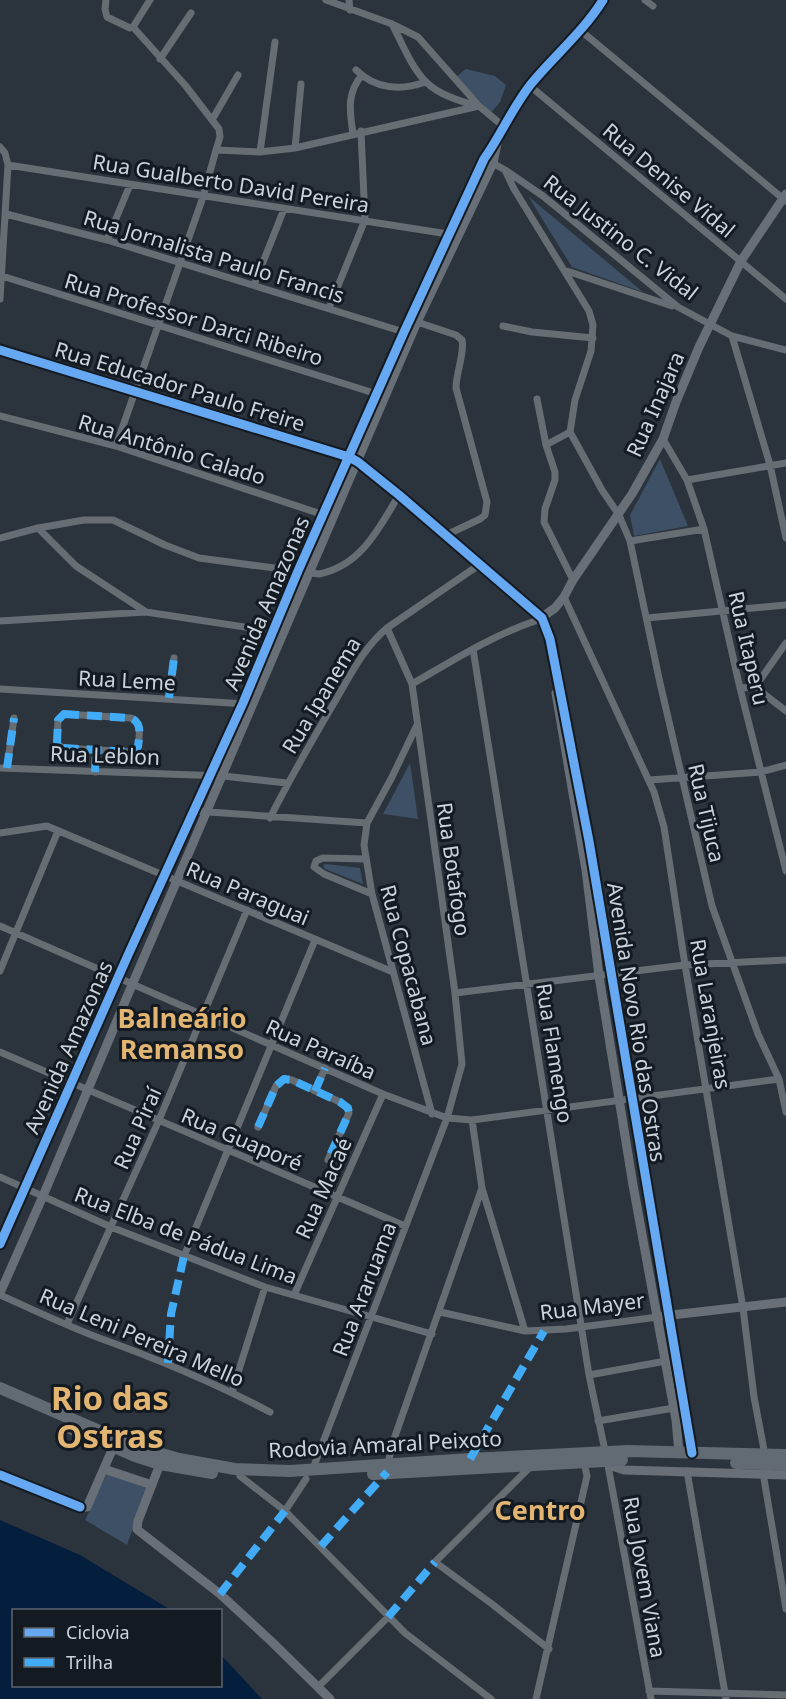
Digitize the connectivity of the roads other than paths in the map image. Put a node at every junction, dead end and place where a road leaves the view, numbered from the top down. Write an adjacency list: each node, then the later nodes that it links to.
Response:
1 (106, 0): 11 (street)
2 (150, 0): 11 (street)
3 (326, 0): 8 (street)
4 (350, 0): 8 (street)
5 (603, 0): 12 (street, Avenida Amazonas)
6 (645, 0): 7 (street)
7 (653, 6)
8 (350, 10): 10 (street)
9 (191, 13): 14 (street)
10 (392, 24): 16 (street); 19 (street)
11 (133, 27): 14 (street)
12 (580, 30): 18 (street, Avenida Amazonas); 33 (street)
13 (275, 42): 27 (street)
14 (160, 59): 20 (street)
15 (238, 75): 20 (street)
16 (426, 82): 19 (street); 23 (street)
17 (301, 84): 25 (street)
18 (530, 86): 21 (street, Avenida Amazonas); 39 (street, Rua Denise Vidal)
19 (480, 106): 21 (street); 22 (street)
20 (212, 120): 26 (street)
21 (503, 126): 28 (street, Avenida Amazonas)
22 (361, 131): 23 (street); 36 (street)
23 (352, 134): 25 (street)
24 (0, 147): 29 (street)
25 (295, 148): 27 (street)
26 (216, 150): 27 (street); 32 (street)
27 (260, 152)
28 (488, 161): 30 (street, Rua Justino C. Vidal); 37 (street, Avenida Amazonas); 48 (street, Avenida Amazonas)
29 (8, 165): 31 (street, Rua Gualberto David Pereira); 35 (street)
30 (505, 171): 41 (street); 47 (street, Rua Justino C. Vidal)
31 (130, 185): 32 (street, Rua Gualberto David Pereira); 38 (street)
32 (203, 197): 34 (street, Rua Gualberto David Pereira); 40 (street)
33 (785, 198): 39 (street, Rua Inajara)
34 (284, 209): 36 (street, Rua Gualberto David Pereira); 43 (street)
35 (6, 214): 38 (street, Rua Jornalista Paulo Francis); 42 (street)
36 (365, 220): 37 (street, Rua Gualberto David Pereira); 46 (street)
37 (448, 234): 52 (street, Avenida Amazonas)
38 (107, 240): 40 (street, Rua Jornalista Paulo Francis)
39 (741, 261): 45 (street, Rua Denise Vidal); 49 (street, Rua Inajara)
40 (180, 262): 43 (street, Rua Jornalista Paulo Francis); 50 (street)
41 (564, 270): 47 (street); 54 (street)
42 (2, 276): 44 (street); 50 (street, Rua Professor Darci Ribeiro)
43 (254, 285): 46 (street, Rua Jornalista Paulo Francis)
44 (0, 298)
45 (786, 299)
46 (329, 308): 52 (street, Rua Jornalista Paulo Francis)
47 (678, 308): 49 (street, Rua Justino C. Vidal)
48 (417, 322): 52 (street, Avenida Amazonas); 75 (street)
49 (710, 323): 53 (street, Rua Justino C. Vidal); 62 (street, Rua Inajara)
50 (157, 326): 57 (street); 58 (street, Rua Professor Darci Ribeiro)
51 (503, 326): 54 (street)
52 (408, 333): 58 (street, Avenida Amazonas); 66 (street, Avenida Amazonas)
53 (732, 336): 56 (street, Rua Justino C. Vidal); 68 (street)
54 (593, 338): 61 (street)
55 (0, 350): 57 (street, Rua Educador Paulo Freire)
56 (786, 350)
57 (136, 391): 64 (street); 65 (street, Rua Educador Paulo Freire)
58 (377, 394): 65 (street, Avenida Amazonas)
59 (537, 399): 63 (street)
60 (0, 416): 64 (street, Rua Antônio Calado)
61 (570, 432): 63 (street); 71 (street, Rua Tijuca)
62 (663, 439): 69 (street, Rua Itaperu); 71 (street, Rua Inajara)
63 (546, 445): 82 (street)
64 (116, 446): 72 (street, Rua Antônio Calado)
65 (349, 457): 66 (street, Avenida Novo Rio das Ostras); 72 (street, Avenida Amazonas)
66 (358, 462): 70 (street, Avenida Novo Rio das Ostras); 72 (street, Avenida Amazonas)
67 (786, 463): 68 (street)
68 (770, 465): 69 (street); 77 (street)
69 (687, 480): 74 (street, Rua Itaperu)
70 (399, 495): 75 (street, Avenida Novo Rio das Ostras); 81 (street)
71 (619, 515): 78 (street, Rua Tijuca); 82 (street, Rua Inajara)
72 (328, 516): 80 (street, Avenida Amazonas); 81 (street, Avenida Amazonas)
73 (38, 528): 76 (street); 80 (street); 86 (street)
74 (704, 529): 78 (street); 85 (street, Rua Itaperu)
75 (444, 536): 79 (street, Avenida Novo Rio das Ostras)
76 (0, 538)
77 (786, 538)
78 (630, 541): 87 (street, Rua Tijuca)
79 (479, 565): 88 (street, Avenida Novo Rio das Ostras); 90 (street, Rua Ipanema)
80 (298, 571): 81 (street); 91 (street, Avenida Amazonas)
81 (309, 573): 92 (street, Avenida Amazonas)
82 (573, 580): 83 (street, Rua Inajara)
83 (564, 597): 88 (street, Rua Inajara); 113 (street, Rua Laranjeiras)
84 (786, 605): 85 (street)
85 (723, 610): 87 (street); 99 (street, Rua Itaperu)
86 (146, 612): 89 (street); 91 (street)
87 (647, 618): 112 (street, Rua Tijuca)
88 (538, 620): 94 (street); 135 (street, Avenida Novo Rio das Ostras); 136 (street, Avenida Novo Rio das Ostras)
89 (0, 621)
90 (387, 627): 96 (street, Rua Botafogo); 114 (street, Rua Ipanema)
91 (274, 630): 92 (street); 101 (street, Avenida Amazonas)
92 (285, 633): 101 (street, Avenida Amazonas)
93 (786, 643): 97 (street)
94 (473, 650): 96 (street); 139 (street, Rua Flamengo)
95 (174, 658): 100 (street)
96 (412, 684): 104 (street, Rua Botafogo)
97 (755, 687): 99 (street); 102 (street)
98 (0, 688): 100 (street, Rua Leme)
99 (740, 688): 109 (street, Rua Itaperu)
100 (169, 698): 101 (street, Rua Leme)
101 (248, 704): 110 (street, Avenida Amazonas); 111 (street, Avenida Amazonas)
102 (786, 711)
103 (14, 718): 107 (street)
104 (416, 727): 118 (street); 140 (street, Rua Botafogo)
105 (96, 749): 105 (street); 108 (street)
106 (786, 765): 109 (street)
107 (4, 768): 108 (street, Rua Leblon)
108 (95, 771): 110 (street, Rua Leblon)
109 (761, 772): 112 (street); 122 (street, Rua Itaperu)
110 (209, 776): 111 (street, Rua Leblon); 115 (street, Avenida Amazonas)
111 (223, 776): 114 (street); 116 (street, Avenida Amazonas)
112 (682, 779): 113 (street); 131 (street, Rua Tijuca)
113 (649, 780): 132 (street, Rua Laranjeiras)
114 (287, 783): 117 (street, Rua Ipanema)
115 (194, 811): 116 (street); 123 (street, Avenida Amazonas)
116 (206, 813): 117 (street); 124 (street, Avenida Amazonas)
117 (270, 818): 118 (street)
118 (367, 823): 121 (street, Rua Copacabana)
119 (58, 831): 120 (street, Rua Paraguai); 123 (street, Rua Paraguai); 128 (street)
120 (0, 833)
121 (365, 859): 125 (street, Rua Copacabana); 125 (street)
122 (786, 871)
123 (165, 875): 124 (street, Rua Paraguai); 137 (street, Avenida Amazonas)
124 (177, 880): 126 (street, Rua Paraguai); 138 (street, Avenida Amazonas)
125 (372, 894): 134 (street, Rua Copacabana)
126 (247, 910): 129 (street, Rua Paraguai); 141 (street, Rua Piraí)
127 (0, 926): 128 (street, Rua Paraíba)
128 (16, 933): 133 (street); 137 (street, Rua Paraíba)
129 (315, 940): 134 (street, Rua Paraguai); 142 (street)
130 (786, 960): 131 (street)
131 (732, 962): 132 (street); 145 (street, Rua Tijuca)
132 (685, 965): 135 (street); 147 (street, Rua Laranjeiras)
133 (0, 971)
134 (393, 972): 155 (street, Rua Copacabana)
135 (611, 974): 136 (street); 151 (street, Avenida Novo Rio das Ostras)
136 (599, 976): 139 (street); 152 (street, Avenida Novo Rio das Ostras)
137 (118, 980): 138 (street, Rua Paraíba); 146 (street, Avenida Amazonas)
138 (132, 985): 141 (street, Rua Paraíba); 148 (street, Avenida Amazonas)
139 (527, 986): 140 (street); 153 (street, Rua Flamengo)
140 (455, 993): 156 (street, Rua Botafogo)
141 (203, 1016): 142 (street, Rua Paraíba); 157 (street, Rua Piraí)
142 (271, 1044): 144 (street, Rua Paraíba); 160 (street)
143 (0, 1052): 146 (street, Rua Guaporé)
144 (325, 1068): 149 (street); 150 (street, Rua Paraíba)
145 (779, 1079): 147 (street, Rua Paraíba); 154 (street, Rua Tijuca)
146 (72, 1082): 148 (street, Rua Guaporé); 163 (street, Avenida Amazonas)
147 (706, 1088): 151 (street, Rua Paraíba); 175 (street, Rua Laranjeiras)
148 (88, 1089): 157 (street, Rua Guaporé); 165 (street, Avenida Amazonas)
149 (315, 1090): 159 (street); 161 (street)
150 (383, 1094): 155 (street, Rua Paraíba); 166 (street, Rua Macaé)
151 (631, 1098): 152 (street, Rua Paraíba); 177 (street, Avenida Novo Rio das Ostras)
152 (620, 1100): 153 (street, Rua Paraíba); 179 (street, Avenida Novo Rio das Ostras)
153 (547, 1109): 158 (street, Rua Paraíba); 181 (street, Rua Flamengo)
154 (786, 1112)
155 (432, 1114): 156 (street, Rua Paraíba)
156 (447, 1118): 158 (street, Rua Paraíba); 167 (street, Rua Araruama)
157 (159, 1120): 160 (street, Rua Guaporé); 168 (street, Rua Piraí)
158 (472, 1120): 164 (street)
159 (258, 1127)
160 (226, 1151): 166 (street, Rua Guaporé); 170 (street)
161 (328, 1160)
162 (0, 1177): 163 (street, Rua Elba de Pádua Lima)
163 (24, 1188): 165 (street, Rua Elba de Pádua Lima); 169 (street, Avenida Amazonas)
164 (482, 1188): 176 (street); 182 (street)
165 (44, 1196): 168 (street, Rua Elba de Pádua Lima); 172 (street, Avenida Amazonas)
166 (336, 1196): 167 (street, Rua Guaporé); 173 (street, Rua Macaé)
167 (405, 1226): 178 (street, Rua Araruama)
168 (111, 1227): 170 (street, Rua Elba de Pádua Lima); 180 (street, Rua Piraí)
169 (0, 1244)
170 (184, 1256): 171 (street, Rua Elba de Pádua Lima)
171 (265, 1287): 173 (street, Rua Elba de Pádua Lima); 187 (street)
172 (0, 1294): 180 (street, Rua Leni Pereira Mello)
173 (294, 1295): 178 (street, Rua Elba de Pádua Lima)
174 (786, 1302): 175 (street, Rua Mayer)
175 (743, 1308): 177 (street, Rua Mayer); 194 (street, Rua Laranjeiras)
176 (440, 1312): 182 (street, Rua Mayer); 183 (street)
177 (669, 1315): 179 (street, Rua Mayer); 193 (street, Avenida Novo Rio das Ostras)
178 (372, 1317): 183 (street, Rua Elba de Pádua Lima); 206 (street, Rua Araruama)
179 (658, 1317): 181 (street, Rua Mayer); 184 (street, Avenida Novo Rio das Ostras)
180 (67, 1324): 187 (street, Rua Leni Pereira Mello)
181 (582, 1326): 182 (street, Rua Mayer); 185 (street, Rua Flamengo)
182 (525, 1331)
183 (432, 1334): 201 (street)
184 (666, 1361): 185 (street); 189 (street, Avenida Novo Rio das Ostras)
185 (589, 1375): 191 (street, Rua Flamengo)
186 (0, 1388): 192 (highway, Rodovia Amaral Peixoto)
187 (232, 1392): 190 (street, Rua Leni Pereira Mello)
188 (0, 1397): 192 (highway, Rodovia Amaral Peixoto)
189 (674, 1408): 191 (street); 193 (street, Avenida Novo Rio das Ostras)
190 (270, 1412)
191 (598, 1421): 196 (street, Rua Flamengo)
192 (115, 1444): 198 (highway, Rodovia Amaral Peixoto); 202 (street); 206 (highway, Rodovia Amaral Peixoto)
193 (686, 1453): 194 (highway, Rodovia Amaral Peixoto); 196 (highway, Rodovia Amaral Peixoto)
194 (765, 1455): 195 (highway, Rodovia Amaral Peixoto)
195 (786, 1455)
196 (606, 1456): 197 (highway, Rodovia Amaral Peixoto); 200 (highway, Rodovia Amaral Peixoto); 203 (street); 215 (street, Rua Jovem Viana)
197 (583, 1458): 199 (highway, Rodovia Amaral Peixoto); 201 (highway, Rodovia Amaral Peixoto); 213 (street)
198 (160, 1464): 208 (highway, Rodovia Amaral Peixoto); 209 (street)
199 (532, 1465): 201 (highway, Rodovia Amaral Peixoto); 213 (street)
200 (786, 1465)
201 (387, 1468): 206 (highway, Rodovia Amaral Peixoto)
202 (104, 1469): 205 (street); 209 (street)
203 (687, 1471): 204 (street); 217 (street)
204 (763, 1473): 207 (street); 211 (street)
205 (0, 1475)
206 (309, 1475): 208 (highway, Rodovia Amaral Peixoto); 210 (street, Rua Araruama)
207 (786, 1475)
208 (240, 1476): 210 (street)
209 (152, 1485): 214 (street)
210 (285, 1511): 212 (street)
211 (786, 1609)
212 (388, 1617): 214 (street); 219 (street)
213 (549, 1649): 220 (street)
214 (318, 1687): 218 (street)
215 (650, 1695): 217 (street)
216 (786, 1695): 217 (street)
217 (725, 1696)
218 (330, 1699)
219 (492, 1699)
220 (536, 1699)

